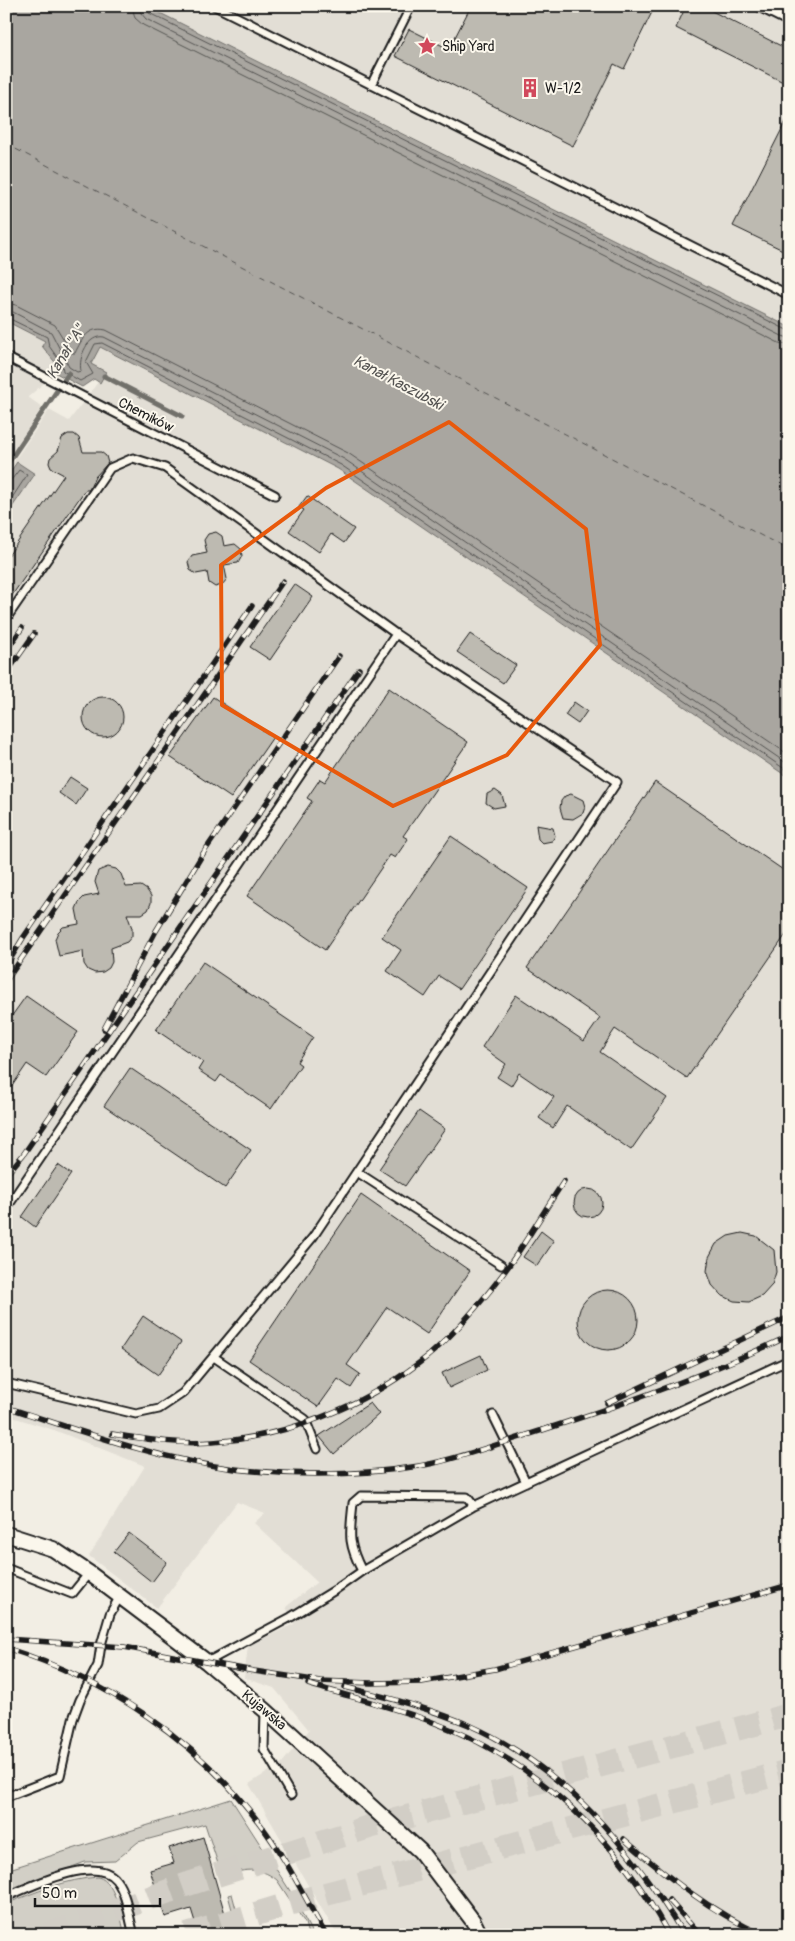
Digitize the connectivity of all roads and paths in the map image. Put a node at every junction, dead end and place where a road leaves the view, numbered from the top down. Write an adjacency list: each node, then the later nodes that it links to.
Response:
1 (214, 6): 5 (lane)
2 (412, 6): 5 (lane)
3 (757, 6): 4 (lane)
4 (789, 22)
5 (371, 85): 6 (lane)
6 (789, 295)
7 (6, 357): 8 (lane, Chemików)
8 (275, 495)
9 (6, 619): 10 (lane)
10 (396, 634): 11 (lane); 12 (lane)
11 (357, 1172): 13 (lane); 14 (lane)
12 (6, 1209)
13 (501, 1264)
14 (214, 1357): 16 (lane); 18 (lane)
15 (789, 1360): 19 (lane)
16 (6, 1384)
17 (493, 1416): 19 (lane)
18 (317, 1449)
19 (526, 1482): 20 (lane)
20 (474, 1506): 23 (lane); 23 (lane)
21 (6, 1534): 24 (street, Kujawska)
22 (6, 1568): 24 (lane)
23 (362, 1571): 26 (lane)
24 (89, 1573): 25 (street, Kujawska)
25 (120, 1596): 26 (street, Kujawska); 29 (lane)
26 (207, 1662): 27 (street, Kujawska)
27 (265, 1710): 28 (lane); 32 (street, Kujawska)
28 (291, 1795)
29 (6, 1797)
30 (6, 1897): 31 (lane)
31 (134, 1935)
32 (480, 1935)

